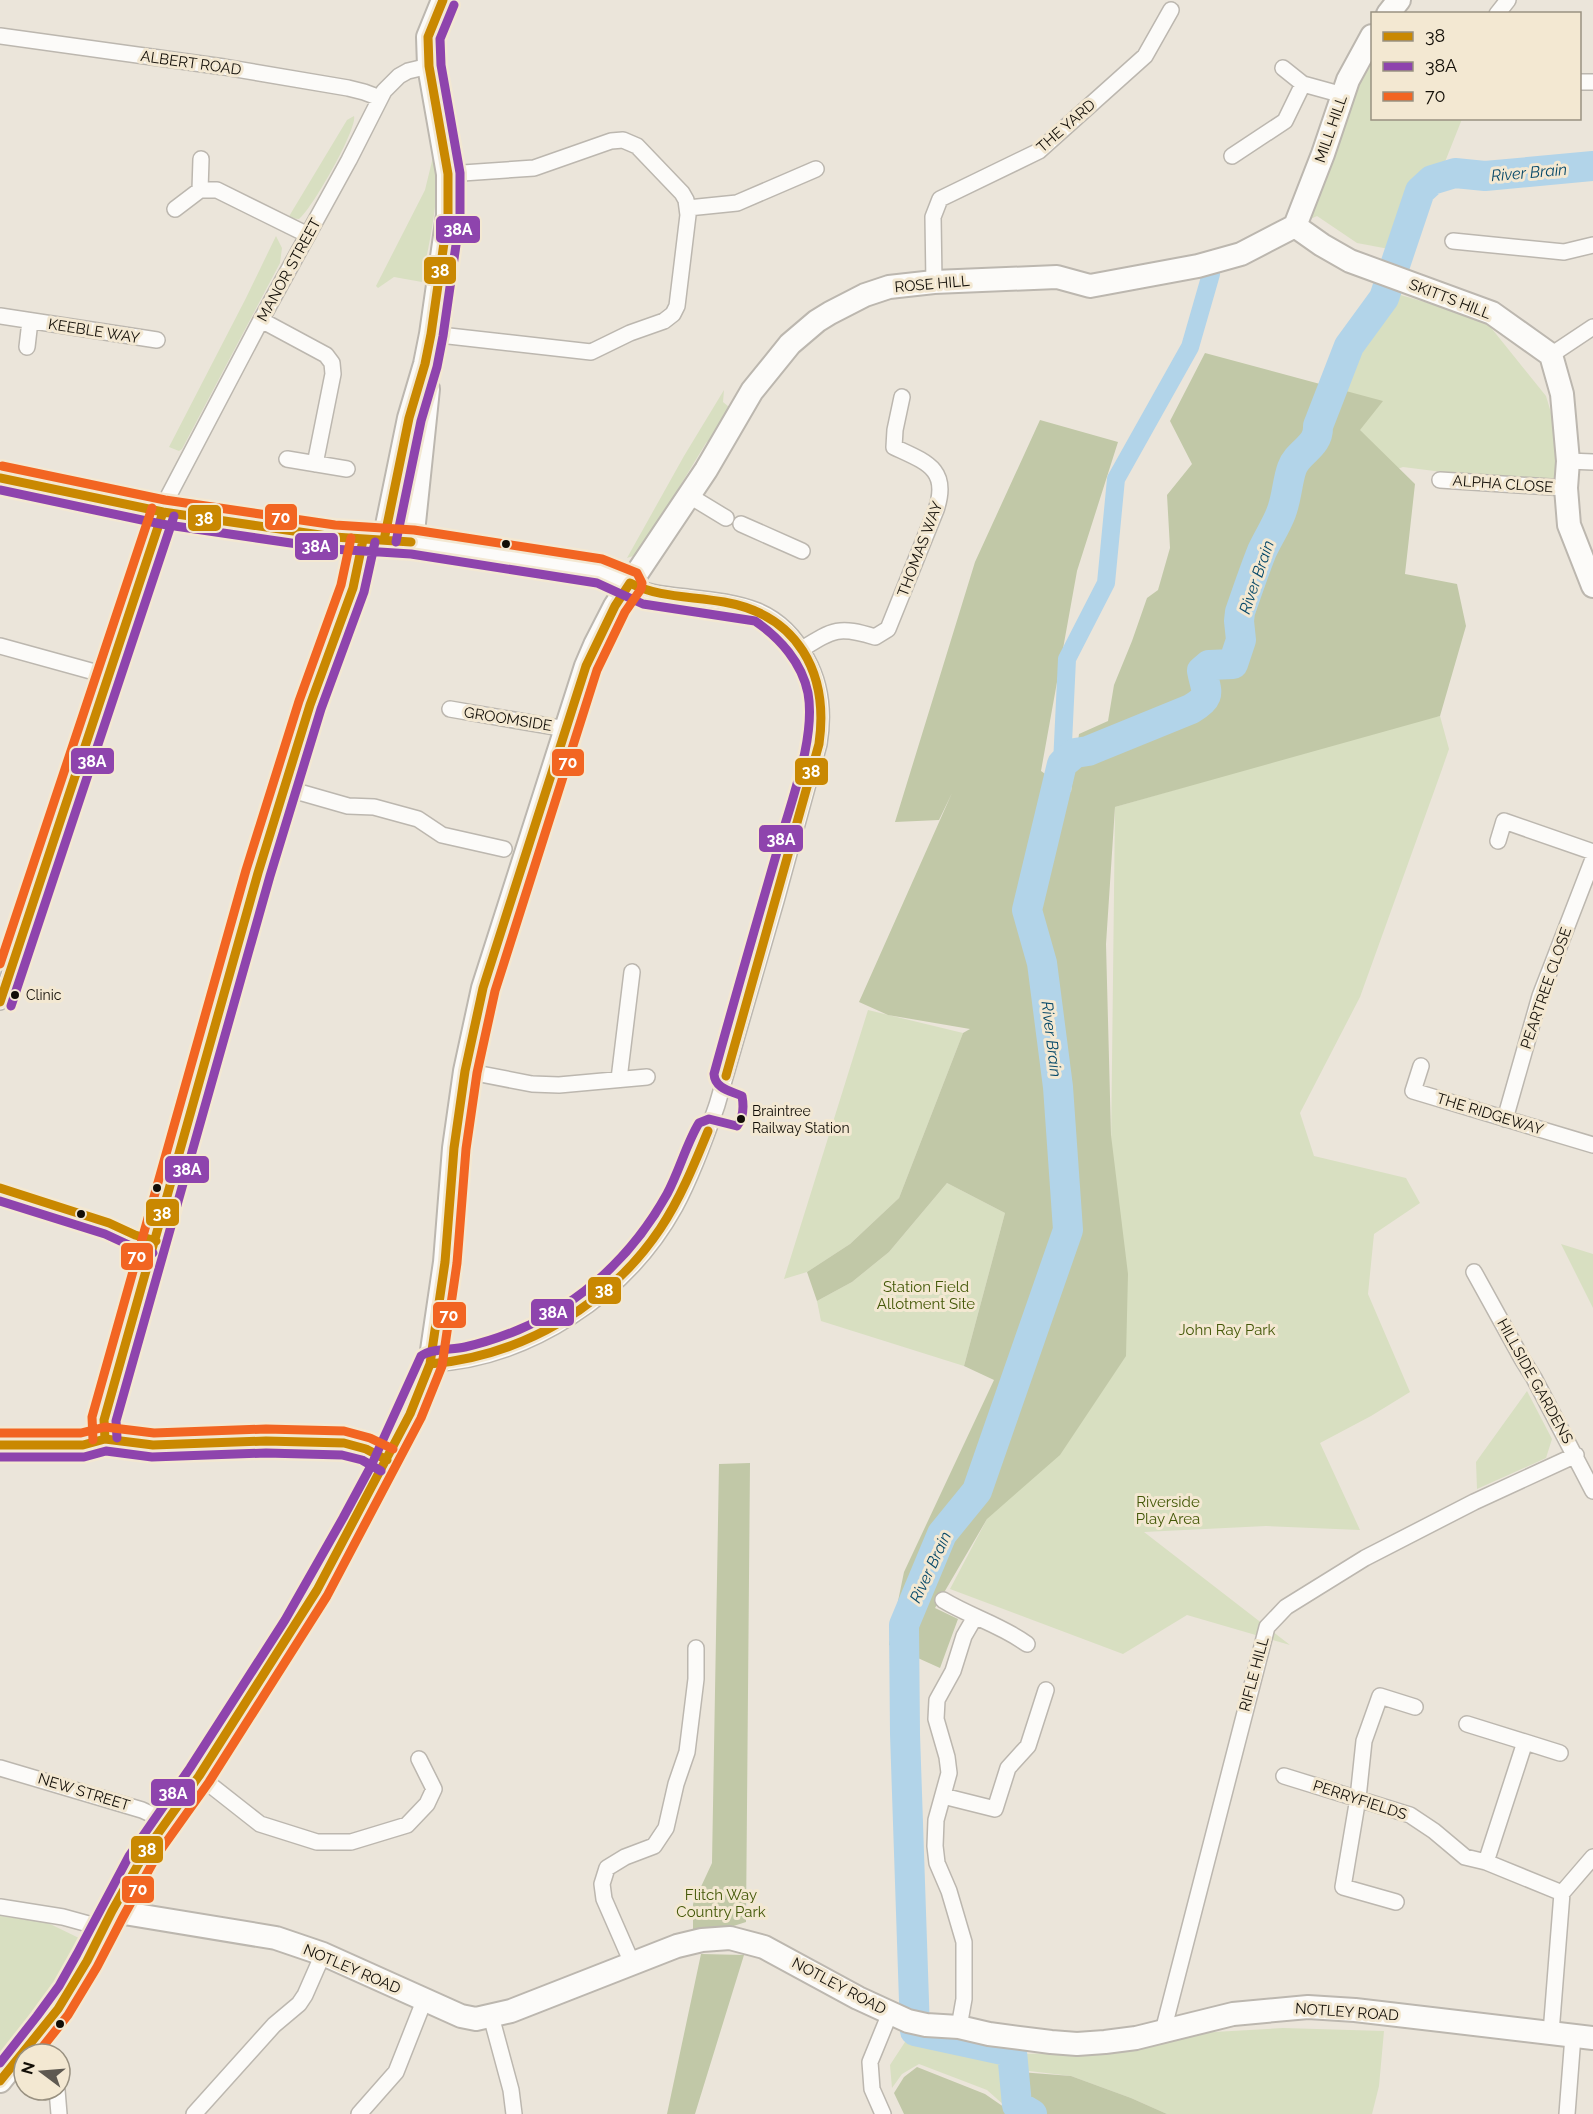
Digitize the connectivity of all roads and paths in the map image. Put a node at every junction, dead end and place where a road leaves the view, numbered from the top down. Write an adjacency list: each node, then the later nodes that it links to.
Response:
1 (443, 0): 9 (street)
2 (1400, 0): 5 (street)
3 (1508, 0): 6 (street)
4 (1171, 10): 25 (street, THE YARD)
5 (1390, 12)
6 (1499, 12)
7 (0, 36): 13 (street, ALBERT ROAD)
8 (1371, 38): 12 (street, MILL HILL)
9 (429, 66): 13 (street, MANOR STREET); 17 (street)
10 (1283, 68): 11 (street)
11 (1304, 84): 12 (street); 14 (street)
12 (1343, 94): 21 (street, MILL HILL)
13 (380, 98): 22 (street, MANOR STREET)
14 (1233, 156)
15 (201, 159): 18 (street)
16 (816, 169): 19 (street)
17 (448, 174): 19 (street); 30 (street)
18 (200, 190): 20 (street); 22 (street)
19 (688, 208): 30 (street)
20 (175, 209)
21 (1295, 225): 25 (street, ROSE HILL); 33 (street, SKITTS HILL)
22 (308, 235): 27 (street, MANOR STREET)
23 (1453, 241): 24 (street)
24 (1593, 245)
25 (934, 282): 44 (street, ROSE HILL)
26 (0, 316): 28 (street, KEEBLE WAY)
27 (261, 320): 39 (street); 45 (street, MANOR STREET)
28 (30, 321): 31 (street, KEEBLE WAY); 32 (street, KEEBLE WAY)
29 (1593, 327): 33 (street)
30 (431, 334): 34 (street)
31 (158, 340)
32 (27, 347)
33 (1551, 355): 37 (street)
34 (425, 364): 48 (street); 49 (street)
35 (902, 398): 54 (street, THOMAS WAY)
36 (287, 459): 39 (street)
37 (1568, 461): 38 (street); 43 (street)
38 (1593, 462)
39 (315, 464): 40 (street)
40 (347, 470)
41 (0, 478): 45 (street)
42 (1440, 480): 43 (street, ALPHA CLOSE)
43 (1566, 488): 52 (street)
44 (688, 495): 46 (street); 51 (street, ROSE HILL)
45 (166, 504): 48 (street); 55 (street, MANOR STREET)
46 (726, 518)
47 (741, 524): 50 (street)
48 (373, 540): 49 (street); 58 (street)
49 (412, 543): 51 (street)
50 (802, 551)
51 (630, 583): 54 (street); 57 (street, ROSE HILL)
52 (1593, 586)
53 (0, 646): 55 (street)
54 (802, 649): 72 (street)
55 (109, 676): 64 (street, MANOR STREET)
56 (450, 709): 57 (street, GROOMSIDE)
57 (566, 729): 66 (street, ROSE HILL)
58 (285, 788): 60 (street); 73 (street)
59 (1498, 841): 61 (street)
60 (504, 849)
61 (1593, 852)
62 (1593, 860): 69 (street, PEARTREE CLOSE)
63 (632, 972): 68 (street)
64 (0, 1002)
65 (1421, 1066): 69 (street, THE RIDGEWAY)
66 (465, 1071): 68 (street); 72 (street, ROSE HILL)
67 (647, 1077): 68 (street)
68 (619, 1079)
69 (1505, 1119): 70 (street, THE RIDGEWAY)
70 (1593, 1145)
71 (1474, 1272): 75 (street, HILLSIDE GARDENS)
72 (430, 1364): 76 (street, ROSE HILL)
73 (105, 1439): 74 (street); 76 (street)
74 (0, 1445)
75 (1576, 1455): 77 (street, HILLSIDE GARDENS); 106 (street, RIFLE HILL)
76 (387, 1460): 89 (street, ROSE HILL)
77 (1593, 1491)
78 (944, 1600): 79 (street)
79 (975, 1617): 80 (street); 91 (street)
80 (1027, 1644)
81 (696, 1648): 101 (street)
82 (1046, 1690): 91 (street)
83 (1415, 1707): 92 (street)
84 (1467, 1724): 85 (street)
85 (1524, 1742): 86 (street); 95 (street)
86 (1560, 1754)
87 (419, 1759): 89 (street)
88 (0, 1768): 93 (street, NEW STREET)
89 (199, 1776): 93 (street, ROSE HILL)
90 (1284, 1776): 92 (street, PERRYFIELDS)
91 (943, 1796): 105 (street)
92 (1358, 1798): 95 (street, PERRYFIELDS); 97 (street)
93 (166, 1821): 99 (street, ROSE HILL)
94 (1593, 1857): 96 (street)
95 (1486, 1862): 96 (street, PERRYFIELDS)
96 (1562, 1893): 107 (street)
97 (1396, 1902)
98 (0, 1907): 99 (street)
99 (108, 1919): 100 (street, NOTLEY ROAD); 108 (street, ROSE HILL)
100 (323, 1954): 102 (street, NOTLEY ROAD); 111 (street)
101 (632, 1963): 103 (street, NOTLEY ROAD); 104 (street, NOTLEY ROAD)
102 (424, 2001): 103 (street, NOTLEY ROAD); 112 (street)
103 (491, 2016): 113 (street)
104 (908, 2019): 105 (street, NOTLEY ROAD); 114 (street)
105 (959, 2027): 106 (street, NOTLEY ROAD)
106 (1162, 2031): 107 (street, NOTLEY ROAD)
107 (1572, 2036): 115 (street)
108 (34, 2042)
109 (12, 2068): 110 (street, ROSE HILL)
110 (0, 2081)
111 (194, 2114)
112 (359, 2114)
113 (514, 2114)
114 (883, 2114)
115 (1567, 2114)

